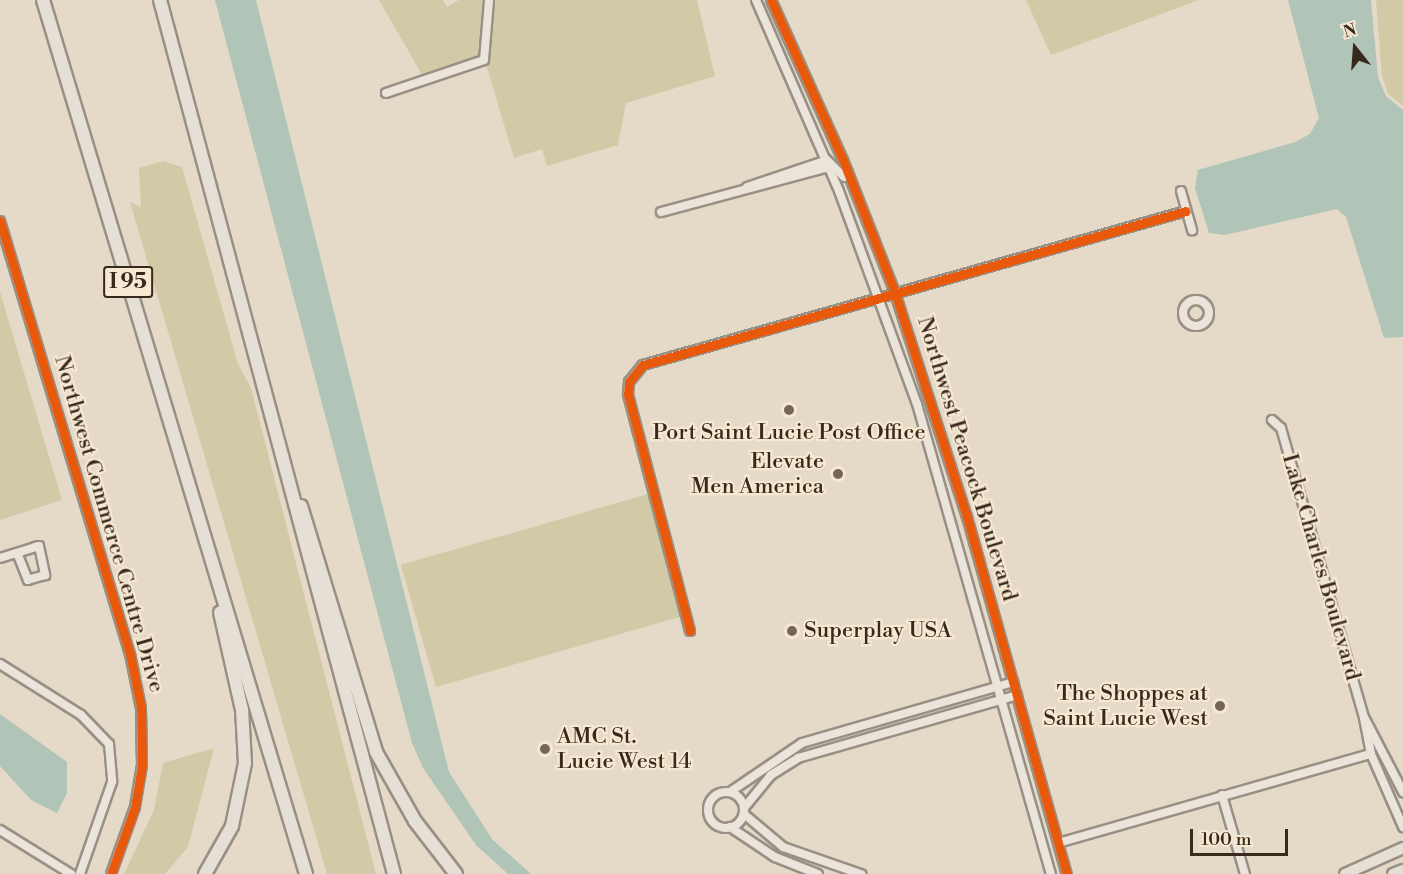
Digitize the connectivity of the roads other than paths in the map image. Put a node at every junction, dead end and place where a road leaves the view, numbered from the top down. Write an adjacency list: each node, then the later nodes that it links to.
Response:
1 (43, 0): 20 (highway, I 95)
2 (160, 0): 17 (highway)
3 (489, 0): 6 (street)
4 (756, 0): 7 (street, Northwest Peacock Boulevard)
5 (771, 0): 12 (street, Northwest Peacock Boulevard)
6 (386, 93)
7 (828, 164): 10 (street); 12 (street); 15 (street, Northwest Peacock Boulevard)
8 (1181, 191): 9 (street)
9 (1186, 211): 13 (street); 14 (street)
10 (661, 212)
11 (0, 221): 45 (street, Northwest Commerce Centre Drive)
12 (868, 224): 14 (street, Northwest Peacock Boulevard)
13 (1192, 230)
14 (895, 293): 15 (street); 23 (street, Northwest Peacock Boulevard)
15 (880, 298): 21 (street); 24 (street, Northwest Peacock Boulevard)
16 (1272, 420): 28 (street, Lake Charles Boulevard)
17 (289, 481): 48 (highway); 49 (highway)
18 (17, 553): 19 (street)
19 (0, 558)
20 (213, 563): 46 (highway); 47 (highway, I 95)
21 (690, 632)
22 (0, 664): 44 (street)
23 (1014, 682): 24 (street); 25 (street, Northwest Peacock Boulevard)
24 (999, 687): 26 (street, Northwest Peacock Boulevard); 27 (street)
25 (1017, 695): 26 (street); 38 (street, Northwest Peacock Boulevard)
26 (1002, 699): 29 (street); 52 (street, Northwest Peacock Boulevard)
27 (912, 711): 29 (street); 31 (street)
28 (1364, 717): 30 (street); 32 (street)
29 (915, 723): 34 (street)
30 (1371, 754): 33 (street); 36 (street)
31 (730, 792): 34 (street); 35 (street)
32 (1403, 792)
33 (1222, 795): 38 (street); 54 (street)
34 (744, 811): 35 (street); 42 (street)
35 (730, 827): 50 (street)
36 (1403, 827)
37 (0, 830): 43 (street)
38 (1058, 843): 53 (street, Northwest Peacock Boulevard)
39 (1403, 848): 40 (main road)
40 (1376, 860): 55 (main road); 56 (main road)
41 (1403, 870): 57 (main road)
42 (850, 872): 51 (street)
43 (71, 874)
44 (80, 874)
45 (111, 874)
46 (205, 874)
47 (306, 874)
48 (393, 874)
49 (456, 874)
50 (818, 874)
51 (861, 874)
52 (1052, 874)
53 (1067, 874)
54 (1245, 874)
55 (1345, 874)
56 (1361, 874)
57 (1394, 874)

